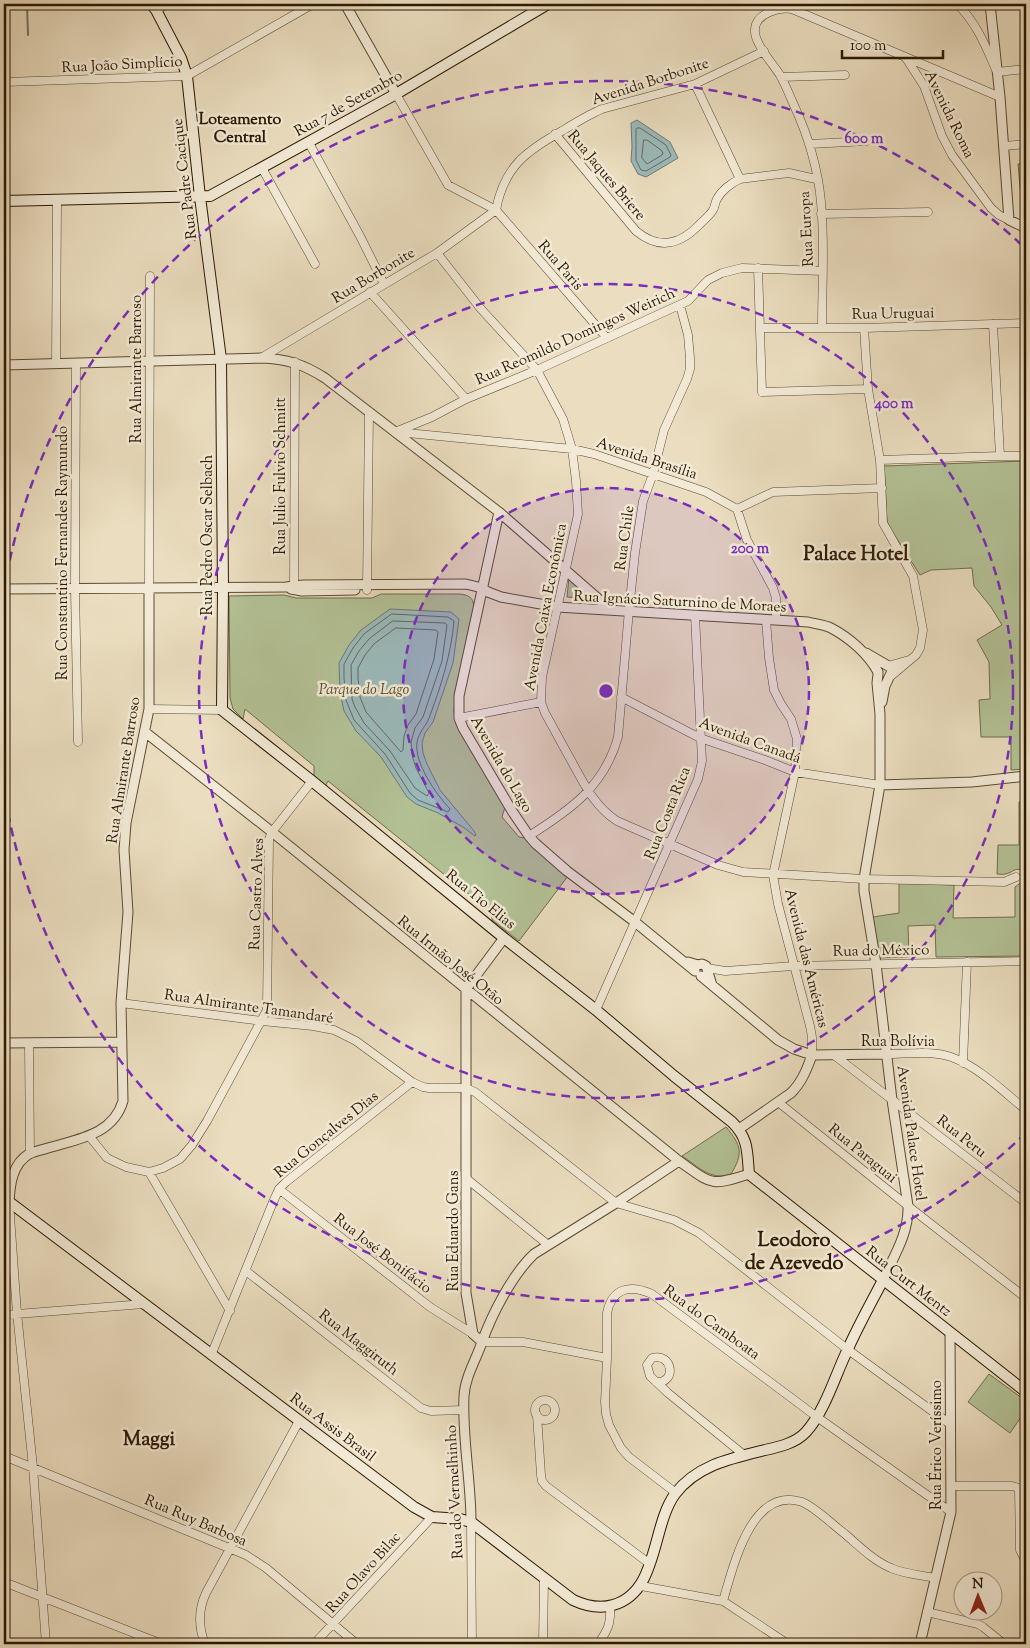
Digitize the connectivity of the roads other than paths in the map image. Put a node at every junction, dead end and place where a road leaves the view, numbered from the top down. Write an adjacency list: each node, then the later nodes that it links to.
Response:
1 (168, 4): 7 (street)
2 (313, 4): 15 (street, Rua João Simplício)
3 (345, 4): 19 (street)
4 (548, 4): 19 (main road, Rua 7 de Setembro)
5 (957, 4): 9 (street)
6 (990, 4): 8 (street)
7 (154, 7): 15 (main road, Rua Padre Cacique)
8 (992, 26): 9 (street); 13 (street)
9 (980, 33): 13 (street)
10 (764, 51): 11 (street); 16 (street, Rua Europa); 18 (street, Avenida Borbonite)
11 (906, 58): 20 (street); 36 (street, Avenida Roma)
12 (1026, 69): 13 (street)
13 (997, 72): 20 (street)
14 (845, 75): 16 (street)
15 (187, 76): 17 (street, Rua João Simplício); 30 (main road, Rua Padre Cacique)
16 (781, 77): 24 (street, Rua Europa)
17 (4, 82)
18 (695, 84): 21 (street, Avenida Borbonite); 28 (street)
19 (396, 94): 23 (main road, Rua 7 de Setembro); 33 (street)
20 (1000, 97): 26 (street)
21 (555, 134): 28 (street, Rua Jaques Briere); 33 (street, Avenida Borbonite)
22 (867, 141): 24 (street)
23 (309, 143): 27 (main road, Rua 7 de Setembro); 43 (street)
24 (810, 144): 29 (street, Rua Europa)
25 (1026, 144): 26 (street)
26 (1004, 146): 36 (street)
27 (262, 168): 30 (main road, Rua 7 de Setembro); 39 (street)
28 (740, 179): 29 (street)
29 (816, 179): 35 (street, Rua Europa)
30 (200, 197): 32 (main road, Rua 7 de Setembro); 53 (main road, Rua Padre Cacique)
31 (4, 200): 32 (main road, Rua 7 de Setembro)
32 (57, 200): 57 (street)
33 (496, 210): 38 (street, Rua Borbonite); 51 (street, Rua Paris)
34 (928, 212): 35 (street)
35 (822, 214): 41 (street, Rua Europa)
36 (1009, 220): 37 (street, Avenida Roma)
37 (1026, 228)
38 (437, 253): 43 (street, Rua Borbonite); 59 (street, Avenida Caixa Econômica)
39 (315, 264)
40 (758, 268): 41 (street, Rua Reomildo Domingos Weirich); 45 (street, Rua Reomildo Domingos Weirich); 48 (street)
41 (822, 271): 49 (street, Rua Europa)
42 (150, 276): 54 (street, Rua Almirante Barroso)
43 (384, 284): 44 (street, Rua Borbonite)
44 (370, 292): 52 (street, Rua Borbonite); 61 (street)
45 (680, 305): 51 (street, Rua Reomildo Domingos Weirich); 68 (street, Rua Chile)
46 (1026, 323): 47 (street, Rua Uruguai)
47 (993, 324): 50 (street, Rua Uruguai); 65 (street)
48 (760, 328): 49 (street, Rua Uruguai); 60 (street)
49 (822, 328): 50 (street, Rua Uruguai)
50 (864, 328): 60 (street)
51 (606, 337): 59 (street, Rua Reomildo Domingos Weirich)
52 (260, 358): 53 (street); 55 (street)
53 (221, 359): 54 (street); 73 (main road, Rua Pedro Oscar Selbach)
54 (150, 361): 56 (street); 75 (street, Rua Almirante Barroso)
55 (295, 362): 62 (street); 76 (street, Rua Julio Fulvio Schmitt)
56 (76, 363): 57 (street); 78 (street, Rua Constantino Fernandes Raymundo)
57 (56, 364): 58 (street)
58 (4, 365)
59 (537, 370): 61 (street, Rua Reomildo Domingos Weirich); 64 (street, Avenida Caixa Econômica)
60 (868, 389): 67 (street)
61 (466, 399): 63 (street, Rua Reomildo Domingos Weirich)
62 (370, 412): 63 (street); 74 (street)
63 (395, 432): 64 (street, Avenida Brasília); 71 (street)
64 (572, 448): 68 (street, Avenida Brasília); 72 (street, Avenida Caixa Econômica)
65 (1000, 456): 66 (street); 67 (street)
66 (1026, 456)
67 (880, 460): 69 (street)
68 (653, 474): 70 (street, Avenida Brasília); 82 (street, Rua Chile)
69 (882, 488): 70 (street); 87 (street)
70 (737, 509): 85 (street)
71 (499, 512): 72 (street); 79 (street, Avenida do Lago)
72 (564, 570): 80 (street, Avenida Caixa Econômica); 81 (street)
73 (223, 587): 75 (street, Rua Ignácio Saturnino de Moraes); 76 (street, Rua Ignácio Saturnino de Moraes); 94 (main road, Rua Pedro Oscar Selbach)
74 (367, 587): 76 (street, Rua Ignácio Saturnino de Moraes); 79 (street, Rua Ignácio Saturnino de Moraes)
75 (149, 588): 78 (street, Rua Ignácio Saturnino de Moraes); 93 (street, Rua Almirante Barroso)
76 (291, 588)
77 (4, 589): 78 (street, Rua Ignácio Saturnino de Moraes)
78 (75, 589): 99 (street, Rua Constantino Fernandes Raymundo)
79 (484, 591): 80 (street, Rua Ignácio Saturnino de Moraes); 96 (street, Avenida do Lago)
80 (557, 607): 81 (street, Rua Ignácio Saturnino de Moraes); 92 (street, Avenida Caixa Econômica)
81 (611, 610): 82 (street, Rua Ignácio Saturnino de Moraes)
82 (629, 610): 83 (street, Rua Ignácio Saturnino de Moraes); 91 (street, Rua Chile)
83 (695, 615): 84 (street, Rua Ignácio Saturnino de Moraes); 98 (street, Rua Costa Rica)
84 (766, 620): 85 (street, Rua Ignácio Saturnino de Moraes); 100 (street, Avenida das Américas)
85 (776, 620): 86 (street, Rua Ignácio Saturnino de Moraes)
86 (864, 652): 88 (street, Rua Ignácio Saturnino de Moraes); 89 (street, Rua Ignácio Saturnino de Moraes)
87 (911, 659): 88 (street); 90 (street)
88 (886, 665): 89 (street); 90 (street)
89 (878, 673): 90 (street); 95 (street, Avenida Palace Hotel)
90 (890, 677): 95 (street, Avenida Palace Hotel)
91 (621, 697): 98 (street, Avenida Canadá); 104 (street, Rua Chile)
92 (541, 702): 96 (street); 104 (street, Avenida Caixa Econômica)
93 (149, 709): 94 (street); 97 (street, Rua Almirante Barroso)
94 (222, 710): 102 (main road, Rua Tio Elias)
95 (880, 714): 103 (street, Avenida Palace Hotel)
96 (459, 718): 106 (street, Avenida do Lago)
97 (145, 732): 105 (street, Rua Irmão José Otão); 119 (street, Rua Almirante Barroso)
98 (700, 738): 100 (street, Avenida Canadá); 107 (street, Rua Costa Rica)
99 (78, 742)
100 (795, 772): 103 (street, Avenida Canadá); 108 (street, Avenida das Américas)
101 (1026, 776): 103 (street, Avenida Canadá)
102 (312, 781): 105 (street, Rua Castro Alves); 112 (main road, Rua Tio Elias)
103 (880, 786): 110 (street, Avenida Palace Hotel)
104 (589, 791): 106 (street, Rua Chile); 107 (street, Avenida Caixa Econômica)
105 (272, 832): 118 (street, Rua Irmão José Otão); 121 (street, Rua Castro Alves)
106 (529, 836): 111 (street, Avenida do Lago)
107 (670, 844): 108 (street, Avenida Caixa Econômica); 111 (street, Rua Costa Rica)
108 (773, 875): 110 (street, Avenida Caixa Econômica); 116 (street, Avenida das Américas)
109 (1016, 877): 110 (street, Avenida Caixa Econômica)
110 (864, 879): 115 (street, Avenida Palace Hotel)
111 (635, 922): 117 (street, Avenida do Lago); 120 (street, Rua Costa Rica)
112 (504, 938): 118 (street); 120 (main road, Rua Tio Elias)
113 (1026, 961): 114 (street, Rua do México)
114 (967, 962): 115 (street, Rua do México); 128 (street)
115 (876, 964): 116 (street, Rua do México); 125 (street, Avenida Palace Hotel)
116 (794, 966): 117 (street, Rua do México); 126 (street, Avenida das Américas)
117 (704, 974): 126 (street, Avenida do Lago)
118 (466, 989): 130 (street, Rua Eduardo Gans); 137 (street, Rua Irmão José Otão)
119 (121, 1003): 121 (street, Rua Almirante Tamandaré); 122 (street, Rua Almirante Barroso)
120 (596, 1010): 134 (main road, Rua Tio Elias)
121 (262, 1021): 129 (street, Rua Almirante Tamandaré); 138 (street, Rua Castro Alves)
122 (122, 1042): 124 (street); 135 (street, Rua Almirante Barroso)
123 (4, 1043): 124 (street)
124 (29, 1043): 136 (street)
125 (886, 1054): 127 (street, Rua Bolívia); 128 (street, Rua Bolívia); 131 (street, Avenida Palace Hotel)
126 (812, 1055): 127 (street, Rua Bolívia); 132 (street, Avenida das Américas)
127 (834, 1055): 131 (street, Rua Peru)
128 (963, 1063): 133 (street, Rua Bolívia)
129 (412, 1082): 130 (street, Rua Almirante Tamandaré); 141 (street, Rua Gonçalves Dias)
130 (466, 1088): 140 (street, Rua Eduardo Gans); 143 (street)
131 (892, 1100): 144 (street, Rua Peru); 145 (street, Avenida Palace Hotel)
132 (778, 1102): 134 (street, Avenida das Américas); 145 (street, Rua Paraguai)
133 (1026, 1110)
134 (739, 1129): 139 (main road, Rua Tio Elias)
135 (89, 1136): 136 (street, Rua Almirante Barroso); 138 (street)
136 (30, 1154): 142 (street)
137 (679, 1161): 139 (street, Rua Irmão José Otão); 143 (street, Rua do Vermelhinho)
138 (149, 1172): 151 (street)
139 (749, 1174): 148 (main road, Rua Curt Mentz)
140 (467, 1179): 146 (street); 155 (street, Rua Eduardo Gans)
141 (279, 1189): 147 (street, Rua Gonçalves Dias); 155 (street, Rua José Bonifácio)
142 (7, 1200): 150 (main road, Rua Assis Brasil); 152 (street)
143 (616, 1203): 146 (street, Rua do Vermelhinho); 157 (street)
144 (1026, 1203)
145 (908, 1206): 148 (street, Avenida Palace Hotel); 149 (street, Rua Paraguai)
146 (547, 1244): 156 (street, Rua do Vermelhinho)
147 (246, 1271): 151 (street, Rua Gonçalves Dias); 162 (street, Rua Maggiruth)
148 (883, 1280): 154 (main road, Rua Curt Mentz); 157 (main road, Avenida Palace Hotel)
149 (1026, 1298)
150 (144, 1304): 152 (street); 158 (main road, Rua Assis Brasil)
151 (230, 1311): 158 (street, Rua Gonçalves Dias)
152 (17, 1313): 153 (street); 169 (street)
153 (4, 1314)
154 (950, 1333): 161 (main road, Rua Curt Mentz); 166 (street, Rua Érico Veríssimo)
155 (472, 1334): 156 (street)
156 (482, 1342): 159 (street); 162 (street, Rua do Vermelhinho)
157 (847, 1349): 164 (main road, Avenida Palace Hotel); 166 (street)
158 (212, 1354): 165 (main road, Rua Assis Brasil)
159 (607, 1358): 164 (street, Rua do Camboata); 171 (street, Rua do Camboata)
160 (656, 1382): 160 (street); 167 (street)
161 (1026, 1392)
162 (464, 1410): 174 (street, Rua do Vermelhinho)
163 (537, 1415): 177 (street)
164 (818, 1417): 167 (main road, Avenida Palace Hotel); 172 (street, Rua do Camboata)
165 (299, 1421): 173 (main road, Rua Assis Brasil); 175 (street)
166 (950, 1424): 170 (street, Rua Érico Veríssimo)
167 (744, 1455): 171 (main road, Avenida Palace Hotel)
168 (4, 1456): 169 (street, Rua Ruy Barbosa)
169 (33, 1468): 175 (street, Rua Ruy Barbosa); 182 (street)
170 (951, 1486): 172 (street, Rua Érico Veríssimo); 176 (street)
171 (676, 1494): 177 (main road, Avenida Palace Hotel)
172 (950, 1512): 179 (street, Rua Érico Veríssimo)
173 (432, 1517): 174 (main road, Rua Assis Brasil); 186 (street, Rua Olavo Bilac)
174 (471, 1522): 178 (main road, Rua Assis Brasil); 192 (street, Rua do Vermelhinho)
175 (230, 1548): 186 (street, Rua Ruy Barbosa); 189 (street)
176 (1026, 1562)
177 (650, 1564): 181 (main road)
178 (544, 1578): 184 (main road, Rua Assis Brasil); 193 (street)
179 (935, 1578): 183 (street); 185 (street, Rua Érico Veríssimo)
180 (4, 1582): 182 (street)
181 (640, 1586): 183 (street); 184 (main road)
182 (42, 1596): 187 (street); 188 (street)
183 (723, 1601): 195 (street)
184 (610, 1606): 194 (street)
185 (927, 1612): 196 (street, Rua Érico Veríssimo); 197 (street)
186 (333, 1625): 190 (street, Rua Olavo Bilac); 191 (street, Rua Ruy Barbosa)
187 (46, 1644)
188 (162, 1644)
189 (205, 1644)
190 (314, 1644)
191 (357, 1644)
192 (472, 1644)
193 (543, 1644)
194 (598, 1644)
195 (788, 1644)
196 (920, 1644)
197 (1004, 1644)

